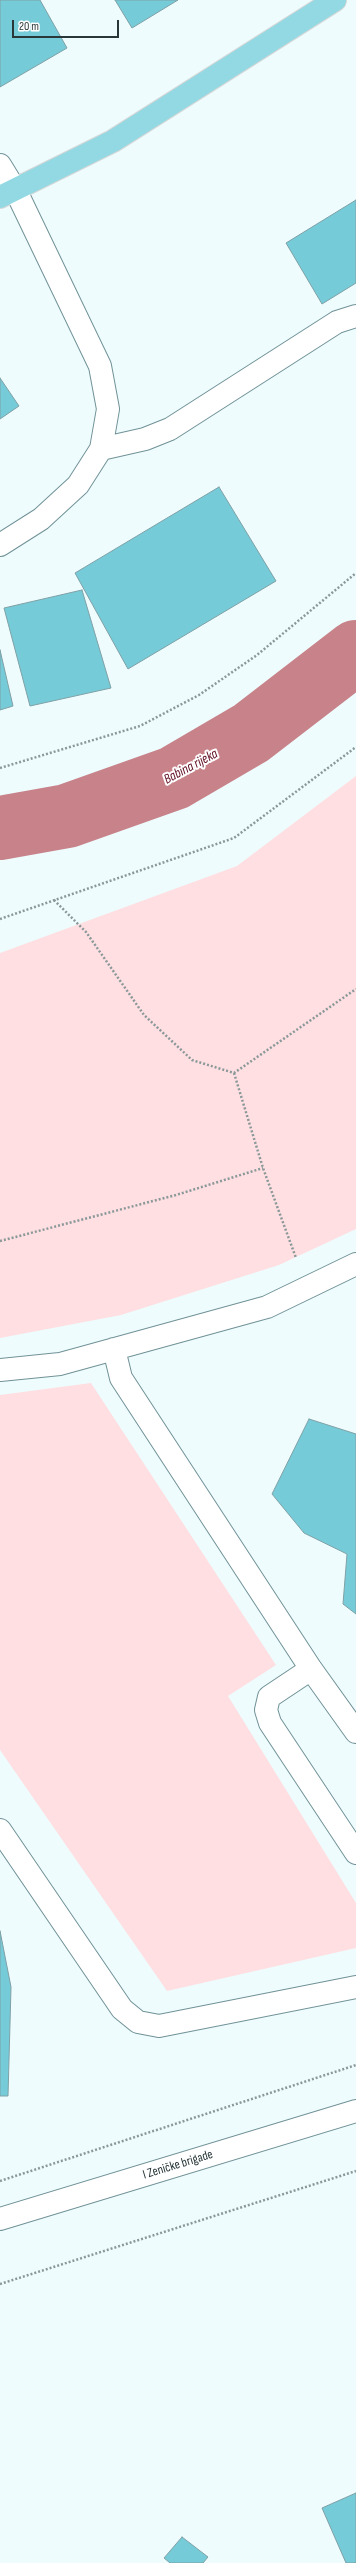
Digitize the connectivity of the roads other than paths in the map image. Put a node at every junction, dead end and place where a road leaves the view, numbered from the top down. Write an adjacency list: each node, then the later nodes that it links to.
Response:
1 (334, 0): 3 (main road)
2 (0, 164): 3 (street)
3 (8, 194): 5 (street)
4 (356, 316): 5 (street)
5 (101, 449): 6 (street)
6 (0, 545)
7 (356, 1264): 8 (street)
8 (114, 1349): 9 (street); 10 (street)
9 (0, 1370)
10 (311, 1669): 11 (street); 13 (street)
11 (356, 1732)
12 (0, 1830): 14 (street)
13 (356, 1853)
14 (356, 1987)
15 (356, 2111): 16 (street, I Zeničke brigade)
16 (0, 2219)

